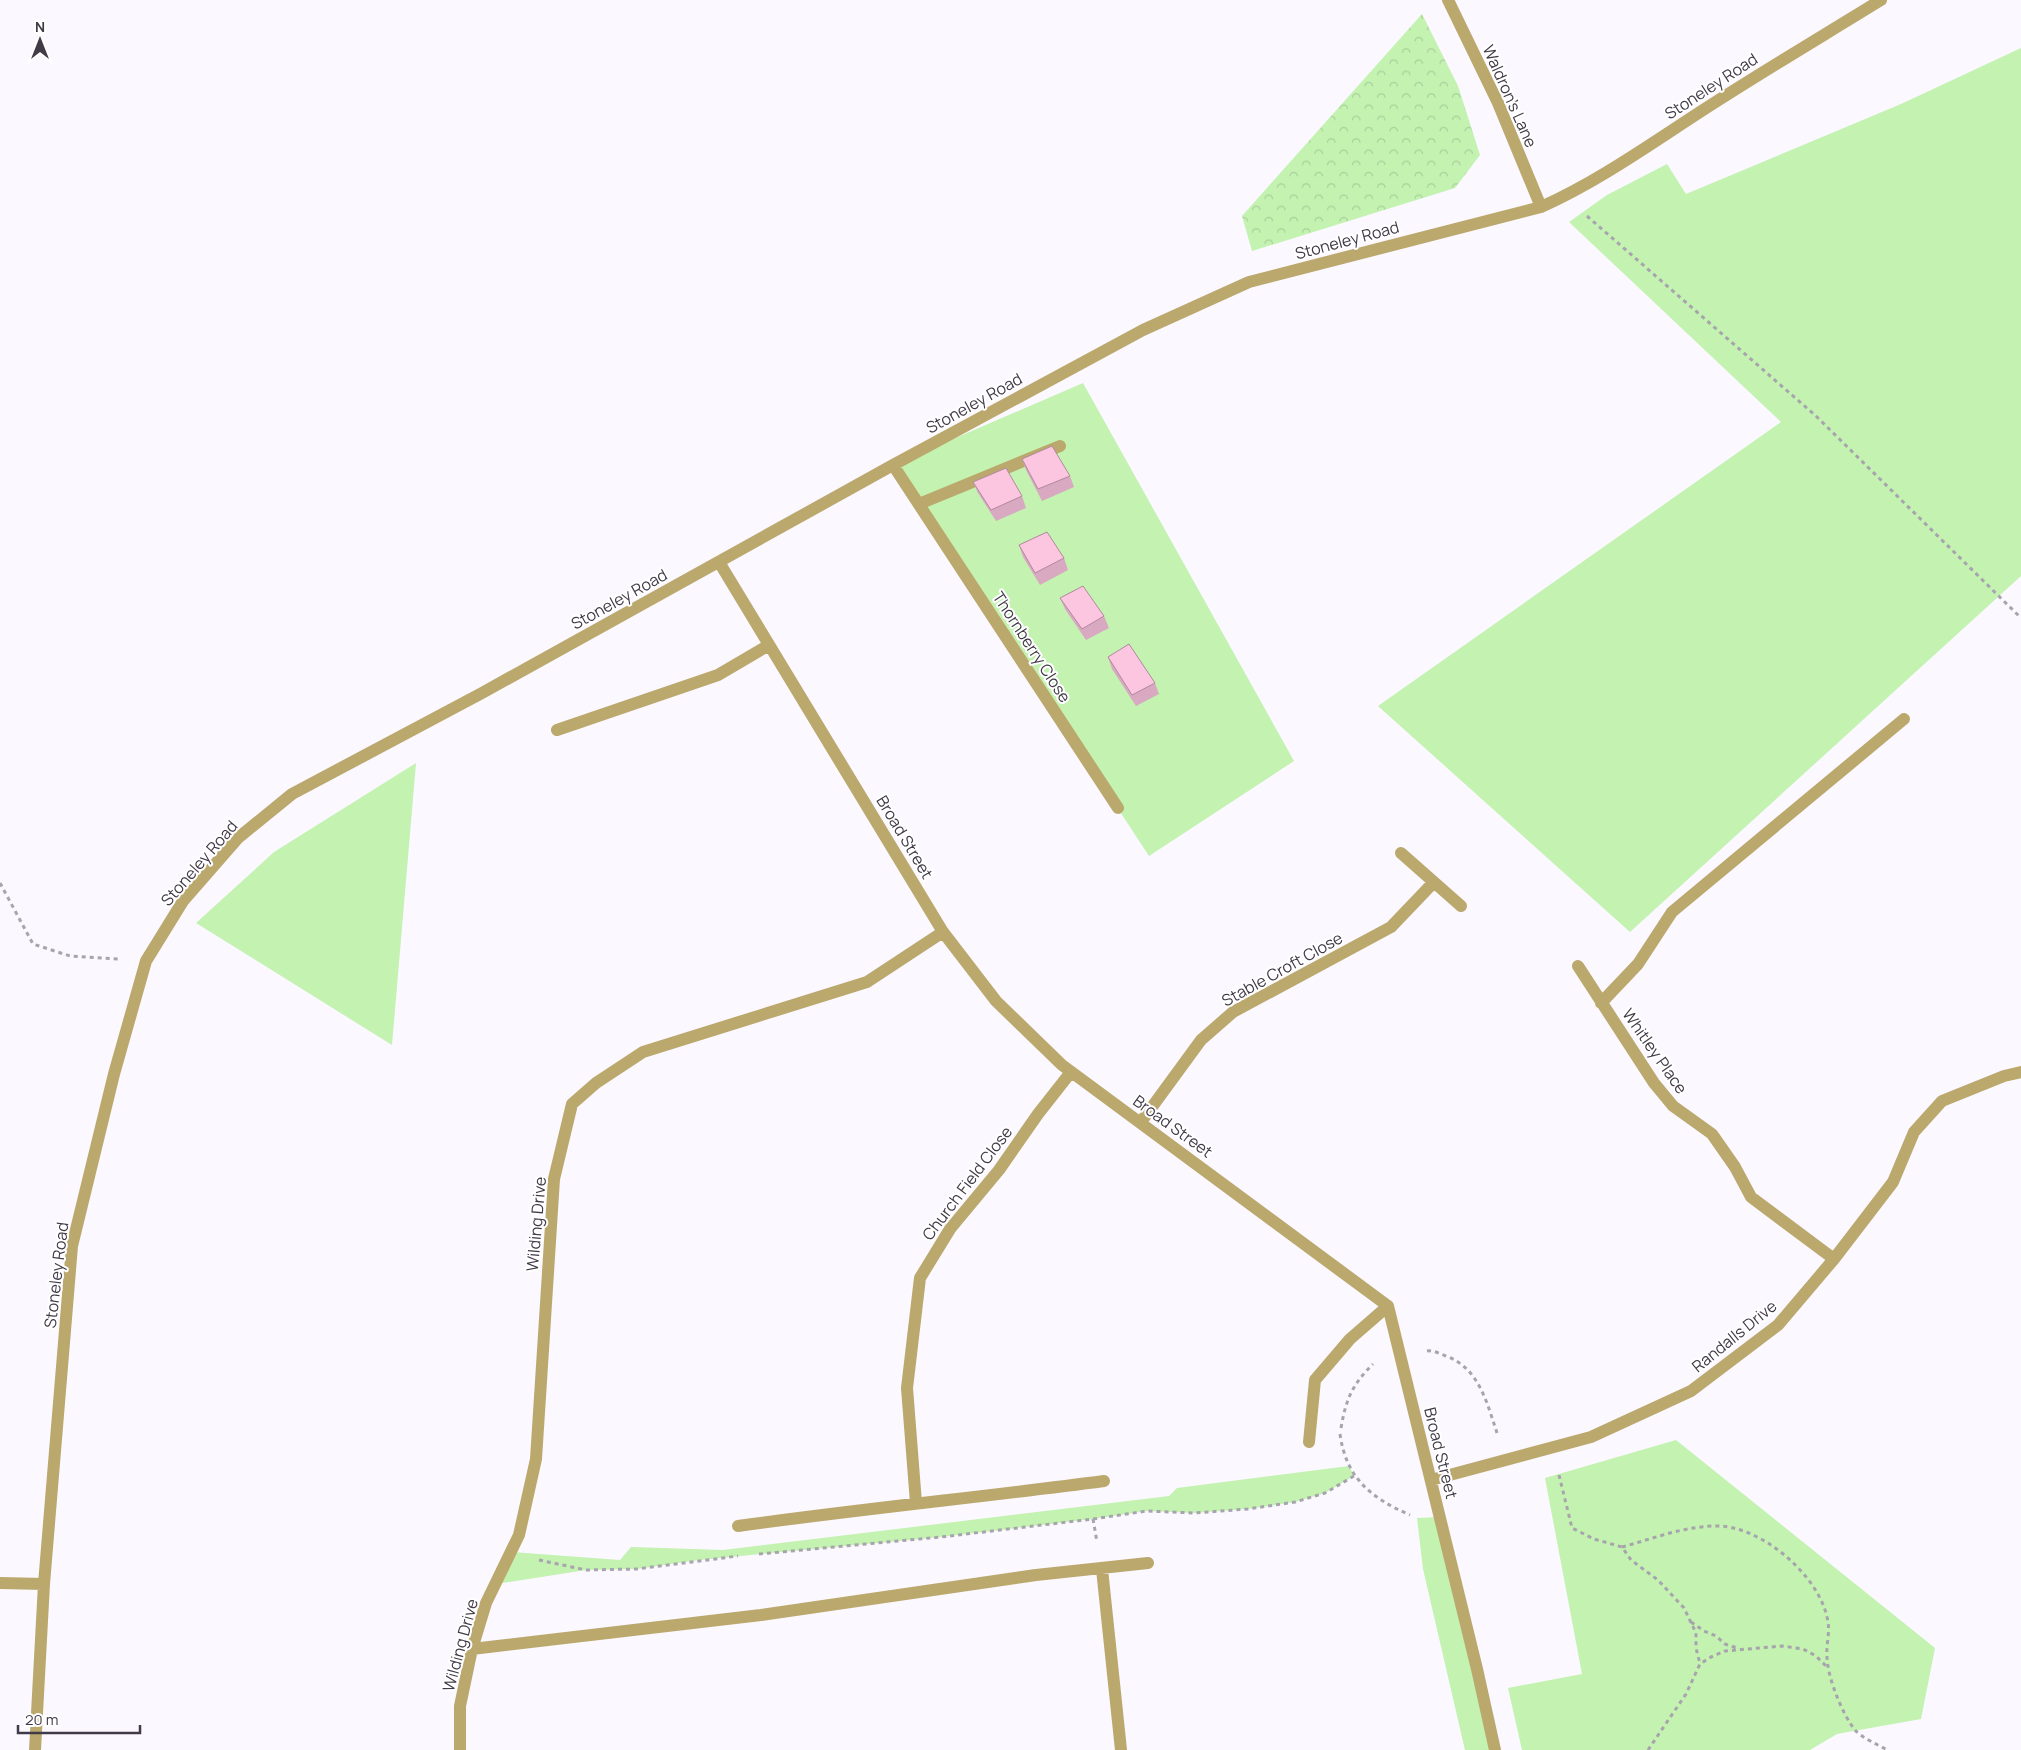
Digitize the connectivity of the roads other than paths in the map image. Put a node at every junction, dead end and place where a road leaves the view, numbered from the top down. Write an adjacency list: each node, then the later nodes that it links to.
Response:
1 (1448, 0): 3 (street, Waldron's Lane)
2 (1881, 0): 3 (street, Stoneley Road)
3 (1541, 207): 5 (street, Stoneley Road)
4 (1060, 446): 6 (street)
5 (893, 465): 6 (street, Thornberry Close); 7 (street, Stoneley Road)
6 (919, 504): 11 (street, Thornberry Close)
7 (719, 562): 8 (street, Broad Street); 31 (street, Stoneley Road)
8 (769, 645): 10 (street); 15 (street, Broad Street)
9 (1904, 719): 17 (street, Whitley Place)
10 (557, 730)
11 (1118, 808)
12 (1401, 853): 13 (street)
13 (1434, 882): 14 (street); 20 (street, Stable Croft Close)
14 (1460, 906)
15 (943, 932): 18 (street, Broad Street); 32 (street, Wilding Drive)
16 (1578, 966): 17 (street, Whitley Place)
17 (1601, 1003): 21 (street, Whitley Place)
18 (1071, 1072): 20 (street, Broad Street); 26 (street, Church Field Close)
19 (2021, 1072): 21 (street, Randalls Drive)
20 (1141, 1122): 22 (street, Broad Street)
21 (1834, 1259): 24 (street, Randalls Drive)
22 (1388, 1306): 23 (street); 24 (street, Broad Street)
23 (1309, 1442)
24 (1431, 1480): 36 (street, Broad Street)
25 (1104, 1481): 26 (street)
26 (916, 1503): 27 (street)
27 (738, 1526)
28 (1148, 1563): 29 (street)
29 (1102, 1569): 32 (street); 35 (street)
30 (0, 1582): 31 (street)
31 (44, 1584): 33 (street, Stoneley Road)
32 (472, 1649): 34 (street, Wilding Drive)
33 (35, 1750)
34 (460, 1750)
35 (1121, 1750)
36 (1495, 1750)

